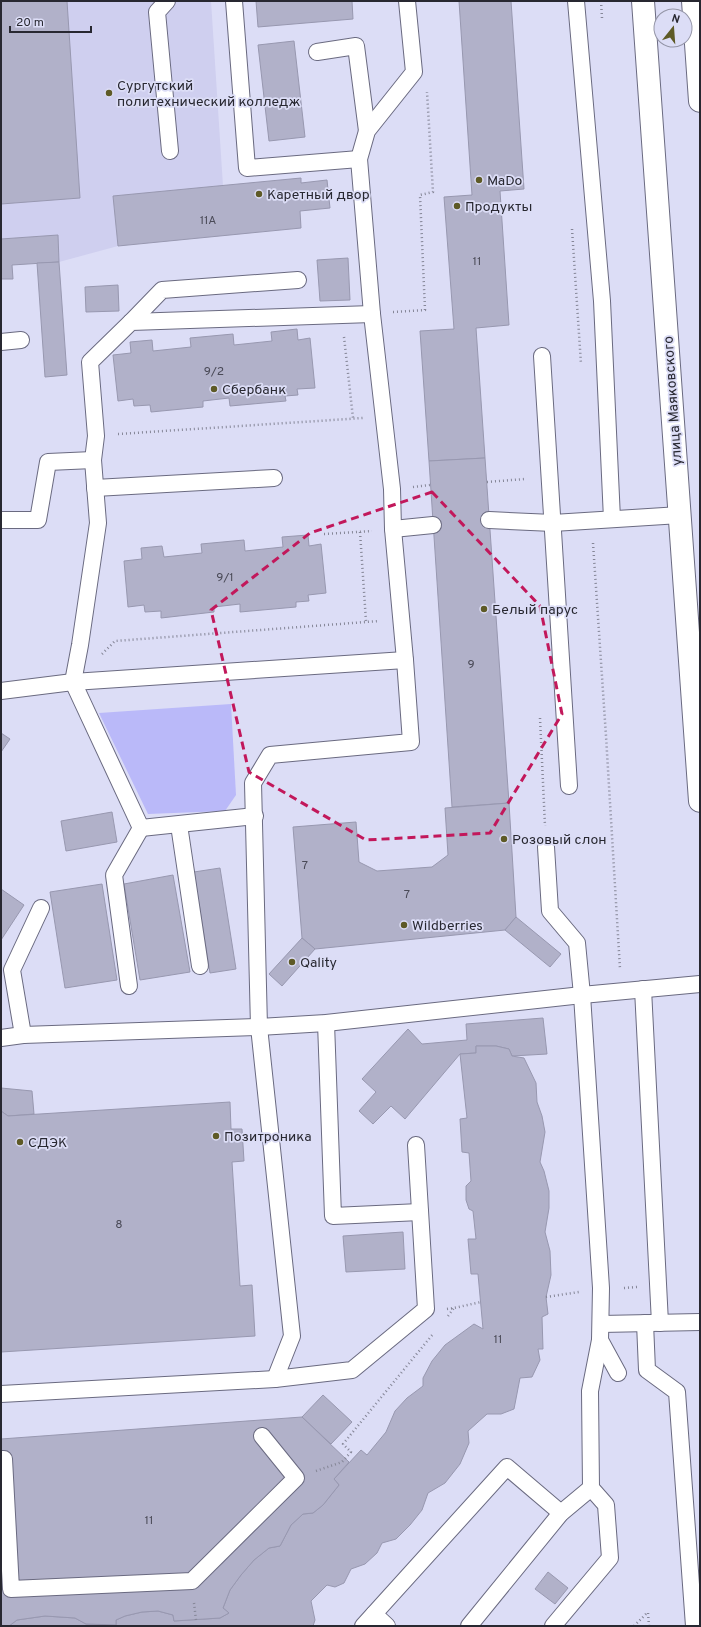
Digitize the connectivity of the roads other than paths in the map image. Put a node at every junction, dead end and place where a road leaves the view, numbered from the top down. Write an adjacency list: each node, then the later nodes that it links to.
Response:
1 (167, 1): 10 (lane)
2 (234, 1): 11 (lane)
3 (407, 1): 9 (lane)
4 (576, 1): 22 (lane)
5 (643, 1): 21 (main road, улица Маяковского)
6 (694, 1): 8 (main road)
7 (316, 52): 9 (lane)
8 (700, 101)
9 (367, 131): 11 (lane)
10 (170, 152)
11 (359, 159): 13 (lane)
12 (298, 280): 14 (lane)
13 (372, 314): 14 (lane); 27 (lane)
14 (130, 322): 18 (lane)
15 (21, 340): 16 (lane)
16 (1, 342)
17 (542, 356): 25 (lane)
18 (93, 460): 20 (lane); 23 (lane)
19 (274, 478): 20 (lane)
20 (95, 488): 29 (lane)
21 (680, 515): 22 (lane); 32 (main road, улица Маяковского)
22 (612, 519): 25 (lane)
23 (1, 520)
24 (489, 520): 25 (lane)
25 (553, 523): 31 (lane)
26 (433, 525): 27 (lane)
27 (393, 529): 28 (lane)
28 (406, 660): 29 (lane); 33 (lane)
29 (73, 682): 30 (lane); 35 (lane)
30 (1, 691)
31 (569, 786)
32 (700, 801)
33 (254, 816): 34 (lane); 44 (lane)
34 (179, 825): 35 (lane); 38 (lane)
35 (141, 828): 40 (lane)
36 (546, 847): 42 (lane)
37 (41, 908): 45 (lane)
38 (200, 966)
39 (700, 984): 41 (lane)
40 (129, 986)
41 (643, 989): 42 (lane); 50 (lane)
42 (582, 995): 43 (lane); 51 (lane)
43 (326, 1023): 44 (lane); 48 (lane)
44 (259, 1027): 45 (lane); 54 (lane)
45 (23, 1035): 46 (lane)
46 (1, 1038)
47 (416, 1145): 48 (lane)
48 (420, 1212): 54 (lane)
49 (700, 1322): 50 (lane)
50 (653, 1323): 51 (lane); 65 (lane)
51 (601, 1324): 52 (lane)
52 (600, 1340): 53 (lane); 58 (lane)
53 (618, 1373)
54 (275, 1379): 55 (lane)
55 (1, 1394)
56 (262, 1436): 57 (lane)
57 (1, 1459)
58 (590, 1488): 59 (lane); 64 (lane)
59 (561, 1513): 60 (lane); 63 (lane)
60 (374, 1614): 61 (lane); 62 (lane)
61 (363, 1626)
62 (388, 1626)
63 (469, 1626)
64 (553, 1626)
65 (694, 1626)

